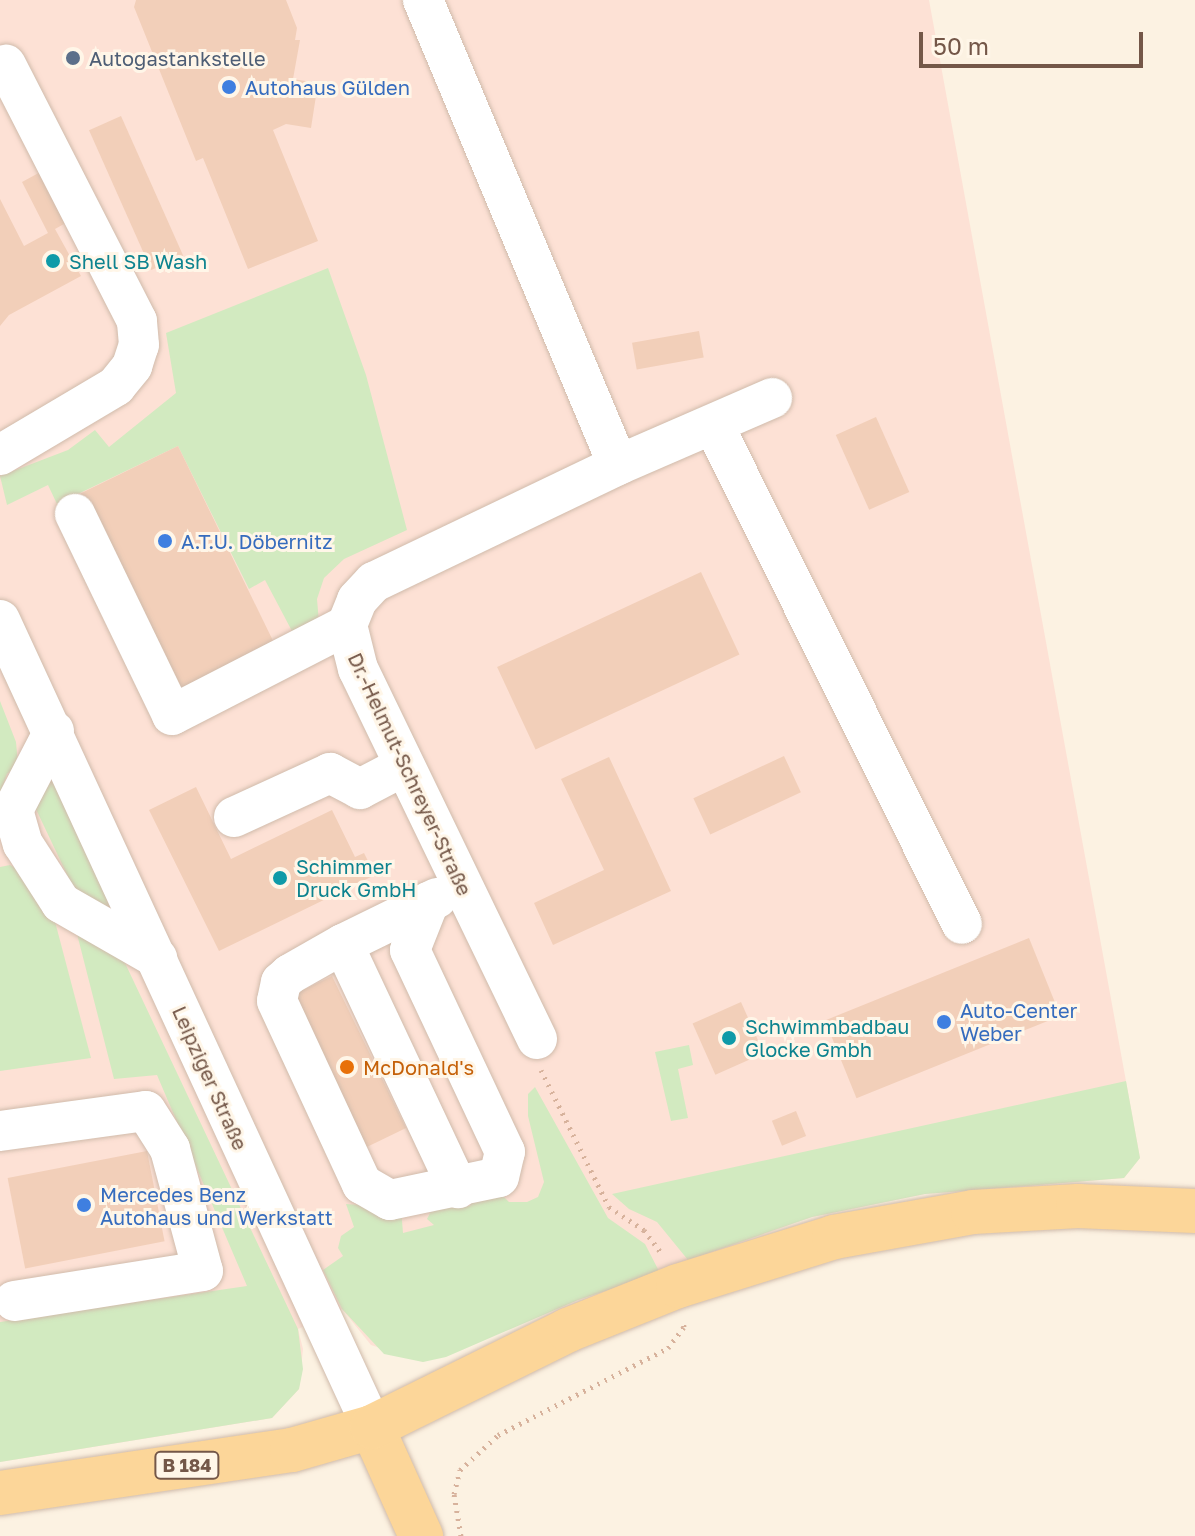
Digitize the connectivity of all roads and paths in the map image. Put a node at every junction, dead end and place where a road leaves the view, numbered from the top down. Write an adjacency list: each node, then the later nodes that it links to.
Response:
1 (423, 0): 6 (street)
2 (2, 61): 5 (street)
3 (772, 398): 4 (street, Dr.-Helmut-Schreyer-Straße)
4 (714, 426): 6 (street, Dr.-Helmut-Schreyer-Straße); 15 (street)
5 (0, 455)
6 (618, 465): 9 (street, Dr.-Helmut-Schreyer-Straße)
7 (75, 514): 9 (street)
8 (0, 620): 10 (street, Leipziger Straße)
9 (347, 625): 11 (street, Dr.-Helmut-Schreyer-Straße)
10 (54, 731): 13 (street); 17 (street, Leipziger Straße)
11 (404, 766): 12 (street); 14 (street, Dr.-Helmut-Schreyer-Straße)
12 (234, 817)
13 (11, 847): 17 (street)
14 (446, 894): 16 (street); 18 (street, Dr.-Helmut-Schreyer-Straße); 20 (street)
15 (962, 924)
16 (343, 944): 20 (street); 20 (street)
17 (157, 958): 24 (street, Leipziger Straße)
18 (537, 1039): 22 (path)
19 (0, 1131): 23 (street)
20 (458, 1188)
21 (1195, 1211): 22 (main road)
22 (678, 1286): 24 (main road); 27 (path)
23 (14, 1301)
24 (372, 1427): 25 (main road, B 184); 26 (main road, Leipziger Straße)
25 (0, 1493)
26 (421, 1536)
27 (461, 1536)

